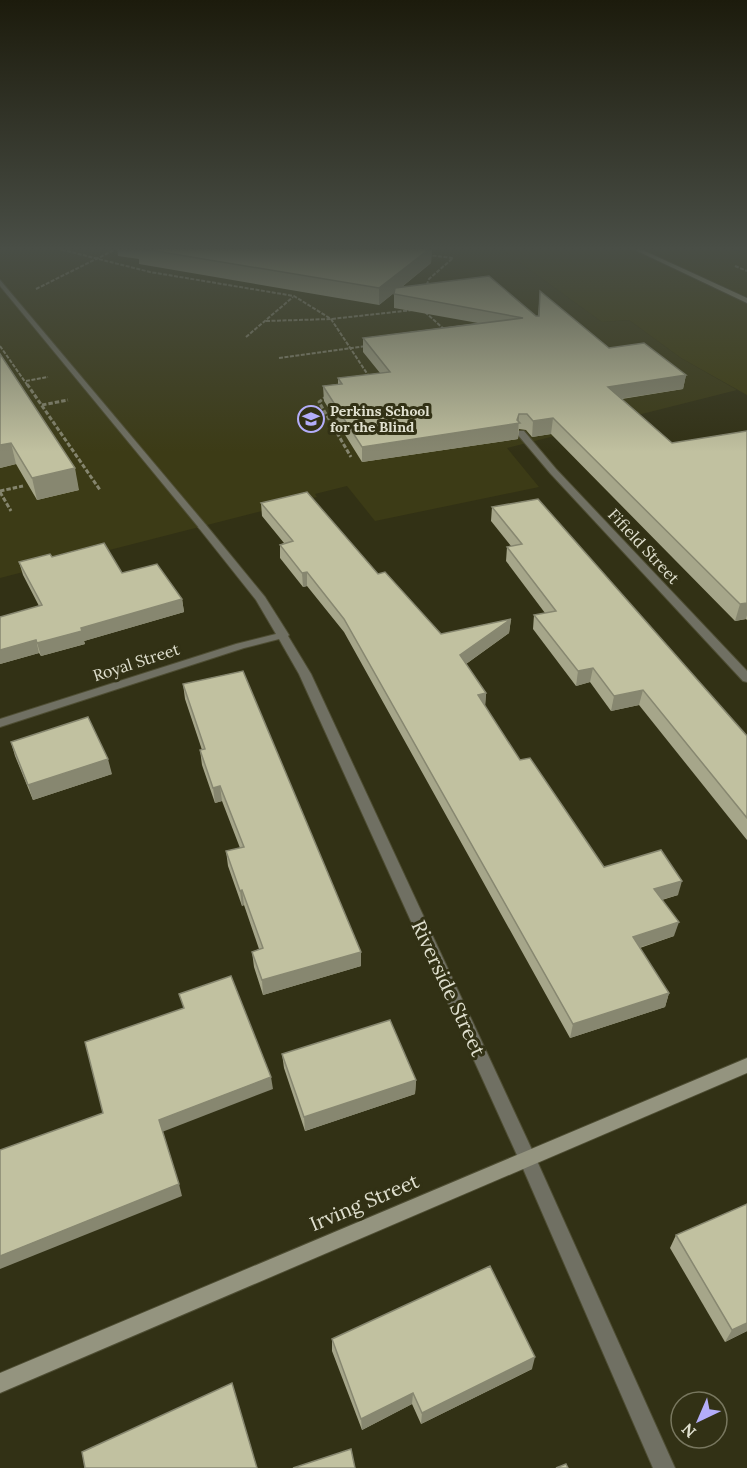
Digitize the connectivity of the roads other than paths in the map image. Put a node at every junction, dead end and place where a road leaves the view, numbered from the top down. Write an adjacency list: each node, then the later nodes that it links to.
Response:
1 (29, 316): 3 (street, Riverside Street)
2 (521, 433): 4 (street, Fifield Street)
3 (284, 635): 5 (street, Royal Street); 7 (street, Riverside Street)
4 (747, 678)
5 (0, 723)
6 (747, 1065): 7 (street, Irving Street)
7 (527, 1158): 8 (street, Irving Street); 9 (street, Riverside Street)
8 (0, 1383)
9 (664, 1468)

